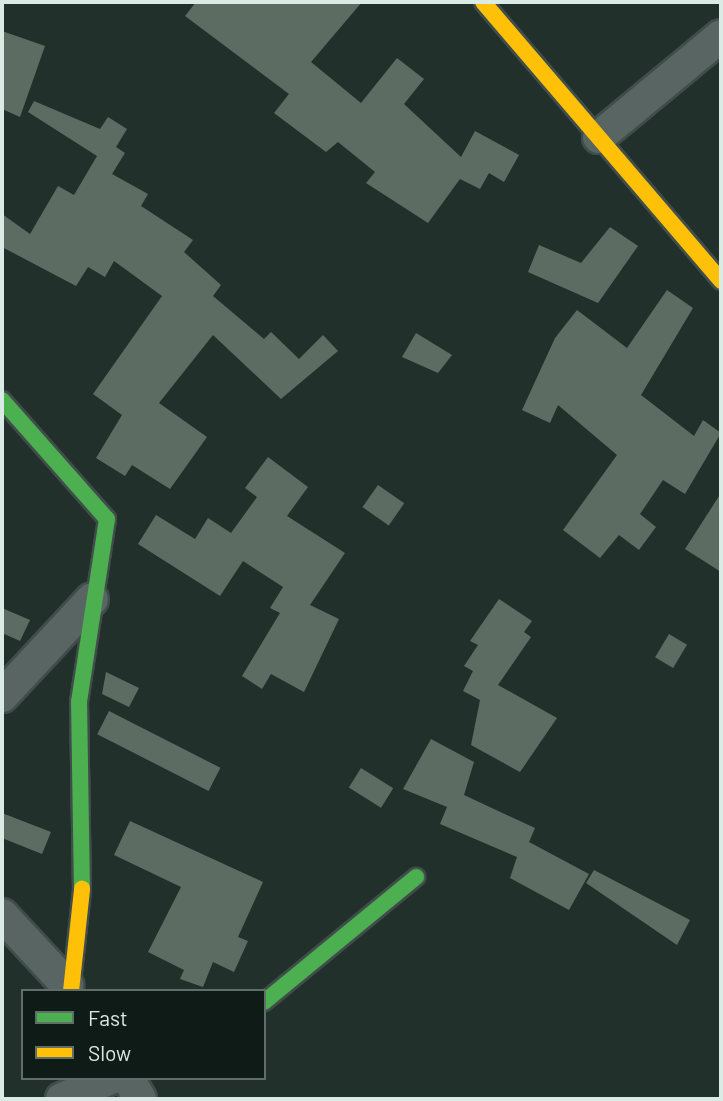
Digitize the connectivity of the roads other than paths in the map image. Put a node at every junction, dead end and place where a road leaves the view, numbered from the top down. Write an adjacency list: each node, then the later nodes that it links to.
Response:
1 (483, 2): 3 (street)
2 (721, 36): 3 (street)
3 (599, 137): 4 (street)
4 (721, 281)
5 (2, 400): 6 (street)
6 (92, 600): 7 (street); 10 (street)
7 (2, 695)
8 (416, 877): 11 (street)
9 (2, 915): 10 (street)
10 (69, 988)
11 (266, 1000)
12 (106, 1080): 14 (street)
13 (129, 1080): 15 (street)
14 (62, 1099)
15 (140, 1099)

